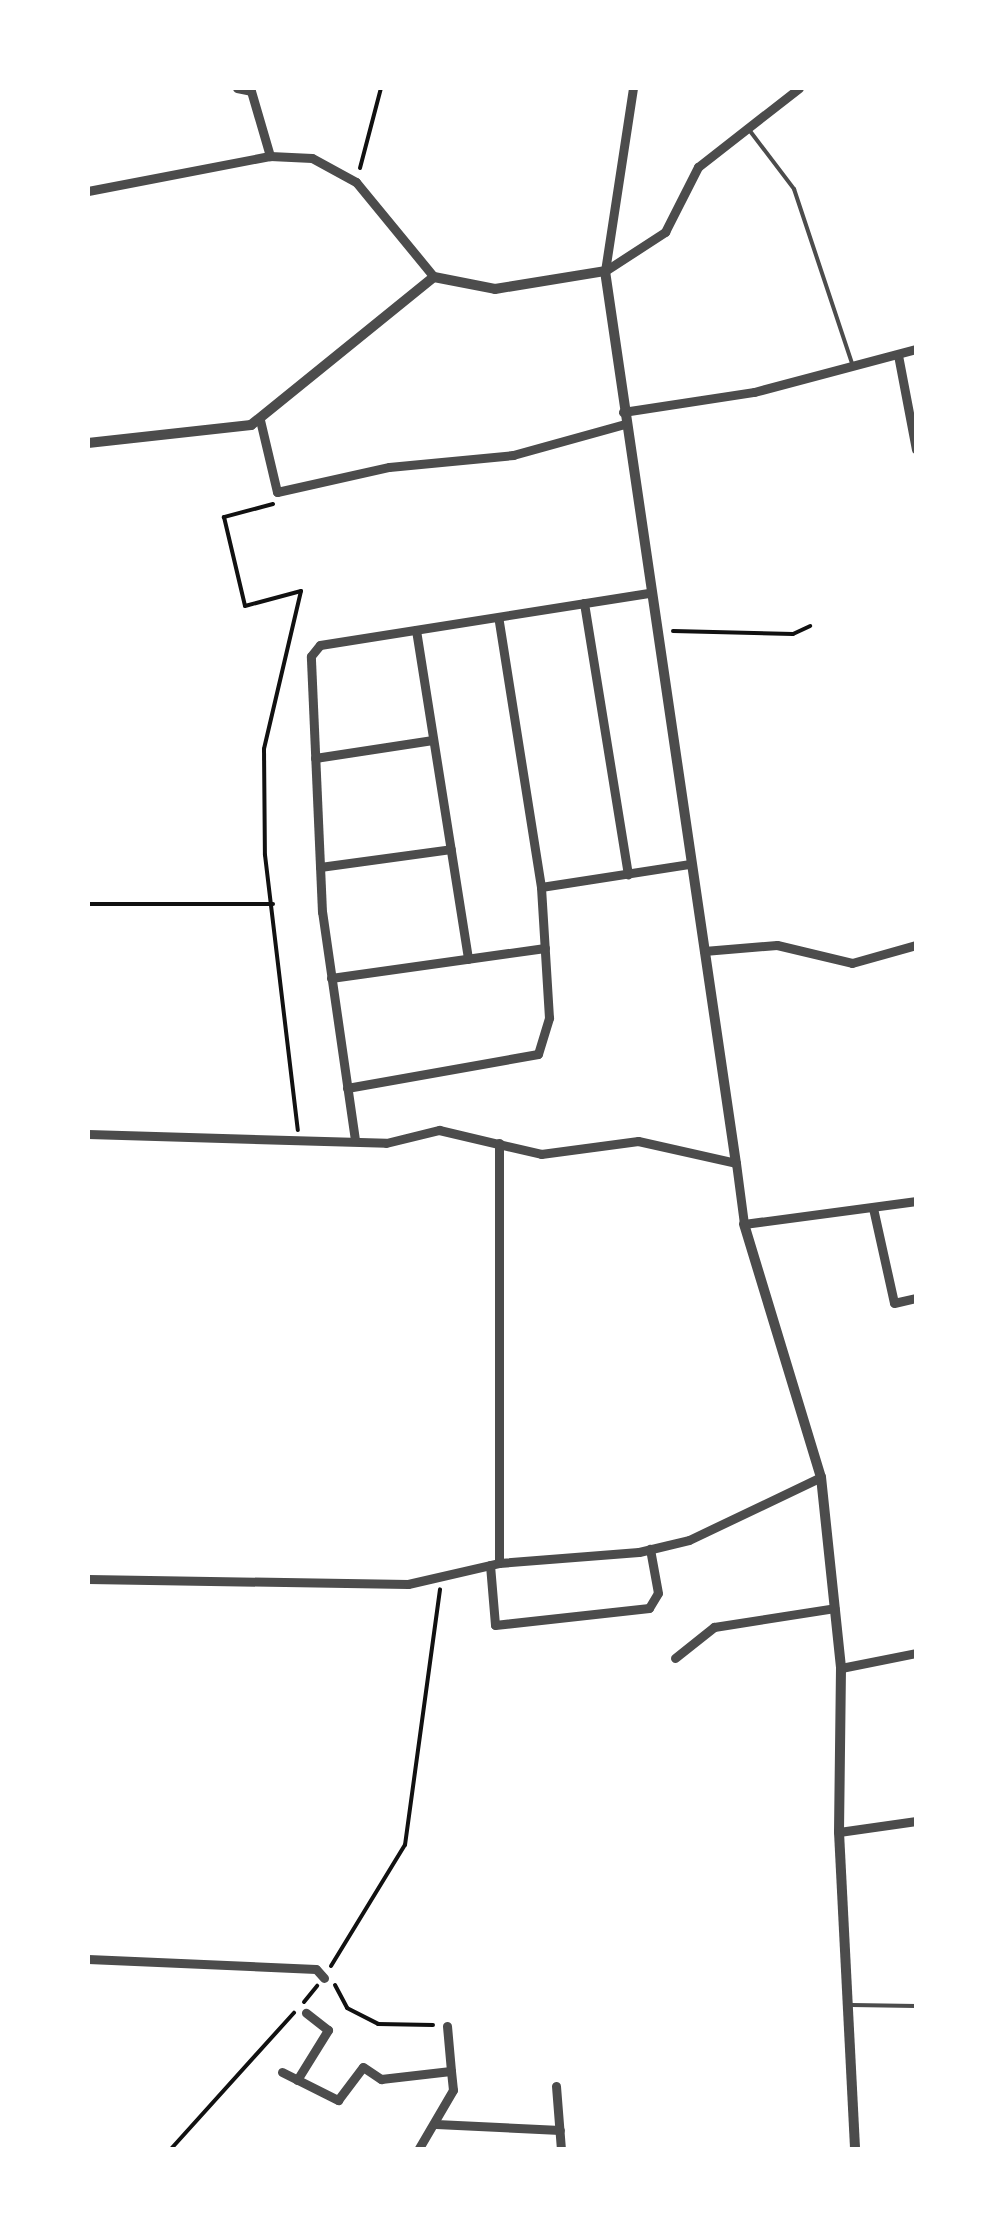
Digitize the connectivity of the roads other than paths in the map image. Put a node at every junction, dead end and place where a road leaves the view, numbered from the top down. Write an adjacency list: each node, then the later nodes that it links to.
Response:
1 (237, 88): 4 (street)
2 (633, 88): 8 (street)
3 (799, 88): 5 (street)
4 (250, 90): 6 (street)
5 (749, 129): 8 (street); 12 (lane)
6 (270, 156): 7 (street); 9 (street)
7 (88, 191)
8 (605, 271): 9 (street); 13 (street)
9 (434, 277): 14 (street)
10 (916, 349): 11 (street)
11 (898, 354): 12 (street); 16 (street)
12 (853, 366): 13 (street)
13 (624, 418): 14 (street); 17 (street)
14 (260, 420): 15 (street)
15 (88, 442)
16 (916, 449)
17 (647, 593): 18 (street); 24 (street)
18 (584, 603): 19 (street); 26 (street)
19 (498, 616): 20 (street); 27 (street)
20 (416, 630): 21 (street); 22 (street)
21 (434, 740): 22 (street); 23 (street)
22 (315, 758): 25 (street)
23 (451, 849): 25 (street); 31 (street)
24 (690, 864): 26 (street); 30 (street)
25 (320, 867): 32 (street)
26 (628, 874): 27 (street)
27 (541, 887): 29 (street)
28 (916, 944): 30 (street)
29 (544, 948): 31 (street); 33 (street)
30 (704, 951): 37 (street)
31 (468, 959): 32 (street)
32 (331, 978): 33 (street)
33 (347, 1088): 35 (street)
34 (88, 1134): 35 (street)
35 (355, 1140): 36 (street)
36 (499, 1143): 37 (street); 44 (street)
37 (736, 1163): 40 (street)
38 (916, 1201): 39 (street)
39 (873, 1208): 40 (street); 41 (street)
40 (744, 1224): 42 (street)
41 (916, 1298)
42 (821, 1476): 43 (street); 46 (street)
43 (650, 1549): 44 (street); 44 (street)
44 (495, 1564): 45 (street)
45 (88, 1579)
46 (835, 1608): 48 (street); 49 (street)
47 (916, 1653): 49 (street)
48 (675, 1658)
49 (842, 1668): 51 (street)
50 (916, 1821): 51 (street)
51 (838, 1832): 54 (street)
52 (88, 1959): 53 (street)
53 (324, 1978)
54 (852, 2005): 55 (lane); 66 (street)
55 (916, 2006)
56 (306, 2013): 60 (street)
57 (447, 2026): 58 (street)
58 (451, 2071): 60 (street); 62 (street)
59 (282, 2072): 60 (street)
60 (297, 2080)
61 (556, 2086): 63 (street)
62 (436, 2124): 63 (street); 64 (street)
63 (560, 2130): 65 (street)
64 (418, 2150)
65 (561, 2150)
66 (855, 2150)

